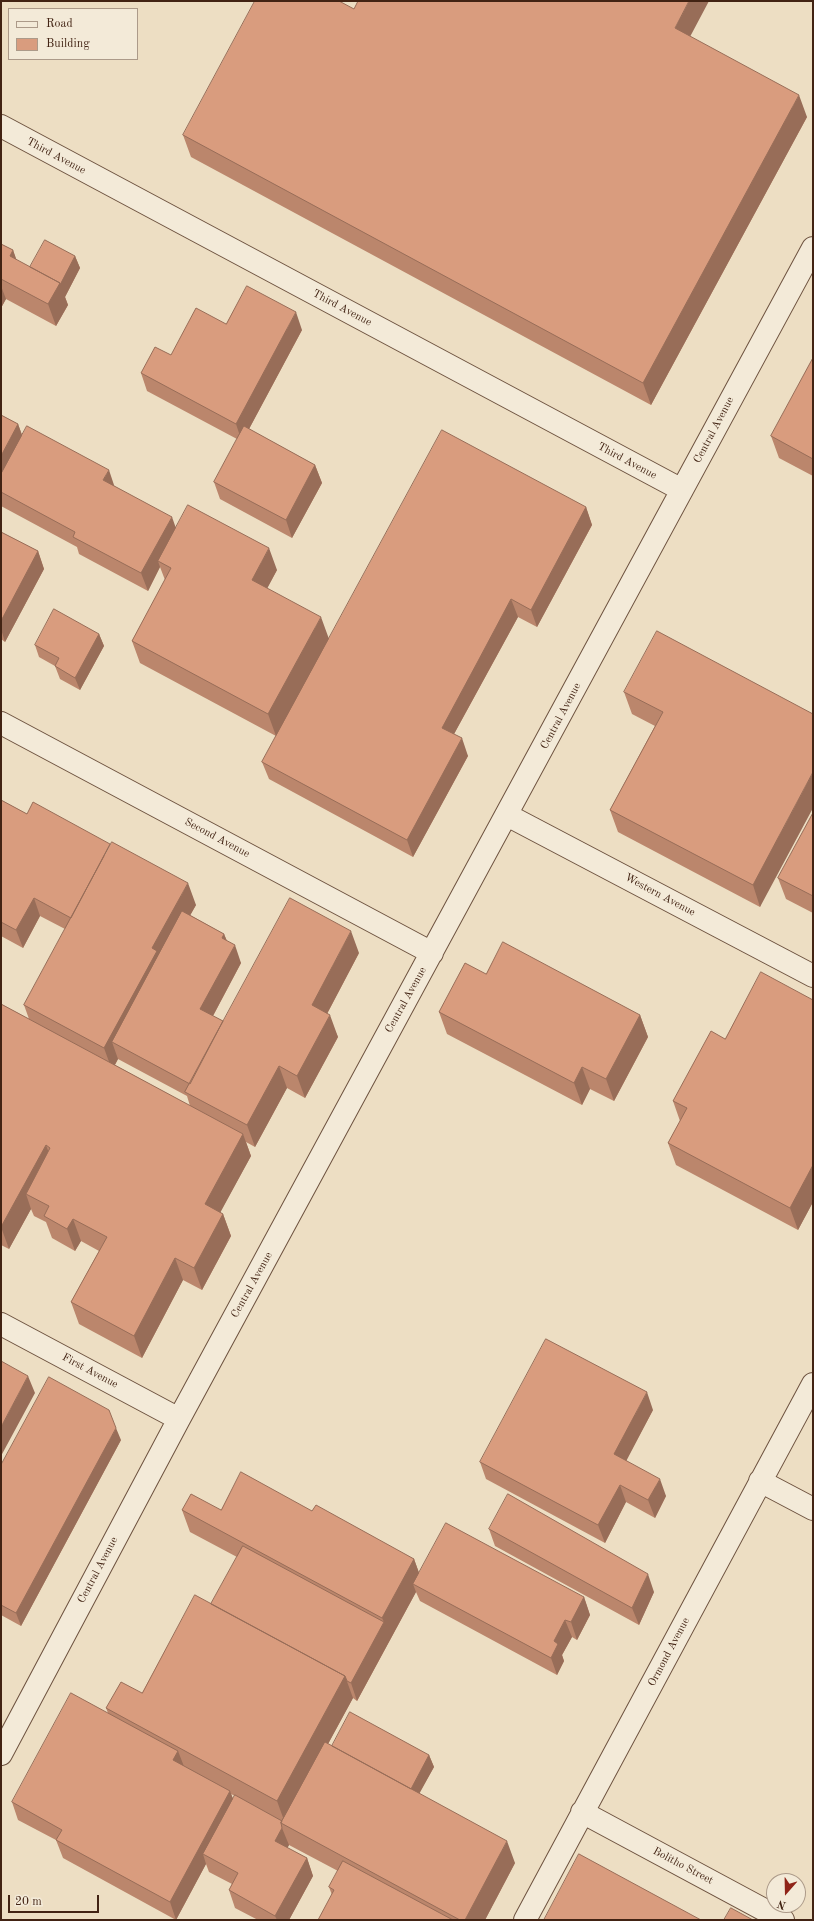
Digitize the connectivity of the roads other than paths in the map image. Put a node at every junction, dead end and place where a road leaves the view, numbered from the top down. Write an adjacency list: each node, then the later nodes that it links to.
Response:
1 (1, 126): 3 (street, Third Avenue)
2 (813, 248): 3 (street, Central Avenue)
3 (682, 490): 5 (street, Central Avenue)
4 (1, 723): 6 (street, Second Avenue)
5 (507, 815): 6 (street, Central Avenue); 7 (street, Western Avenue)
6 (432, 953): 10 (street, Central Avenue)
7 (813, 976)
8 (1, 1324): 10 (street, First Avenue)
9 (813, 1384): 11 (street, Ormond Avenue)
10 (179, 1419): 13 (street, Central Avenue)
11 (760, 1481): 12 (street); 14 (street, Ormond Avenue)
12 (813, 1509)
13 (1, 1754)
14 (582, 1812): 15 (street, Ormond Avenue); 16 (street, Bolitho Street)
15 (525, 1920)
16 (783, 1920)

